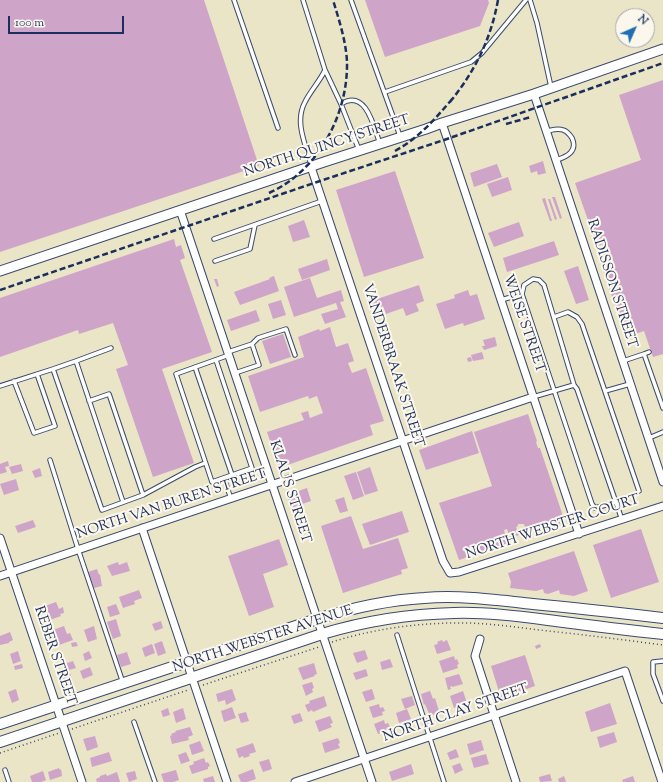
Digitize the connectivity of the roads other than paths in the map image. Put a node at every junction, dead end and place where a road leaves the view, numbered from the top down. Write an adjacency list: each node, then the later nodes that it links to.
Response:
1 (234, 0): 13 (lane)
2 (303, 0): 7 (lane)
3 (351, 0): 9 (lane)
4 (526, 0): 9 (lane)
5 (530, 0): 8 (lane)
6 (663, 49): 8 (street, NORTH QUINCY STREET)
7 (325, 70): 11 (lane); 19 (lane)
8 (551, 88): 10 (street, NORTH QUINCY STREET)
9 (385, 92): 15 (lane)
10 (534, 94): 12 (street, NORTH QUINCY STREET); 14 (street, RADISSON STREET)
11 (341, 104): 16 (lane); 17 (lane)
12 (442, 123): 15 (street, NORTH QUINCY STREET); 27 (street, WEISE STREET)
13 (278, 128)
14 (547, 131): 18 (street, RADISSON STREET); 18 (lane)
15 (400, 137): 16 (street, NORTH QUINCY STREET)
16 (380, 144): 17 (street, NORTH QUINCY STREET)
17 (359, 151): 19 (street, NORTH QUINCY STREET)
18 (556, 160): 36 (street, RADISSON STREET)
19 (311, 167): 20 (street, VANDERBRAAK STREET); 21 (street, NORTH QUINCY STREET)
20 (324, 201): 22 (lane); 53 (street, VANDERBRAAK STREET)
21 (180, 210): 25 (street, NORTH QUINCY STREET); 32 (street, KLAUS STREET)
22 (255, 225): 23 (lane); 24 (lane)
23 (214, 239)
24 (215, 261)
25 (0, 271)
26 (522, 294): 27 (lane); 28 (lane); 46 (lane)
27 (501, 300): 48 (street, WEISE STREET)
28 (554, 317): 44 (lane); 47 (lane)
29 (252, 344): 32 (lane); 34 (lane); 40 (lane)
30 (111, 348): 37 (lane)
31 (649, 352): 33 (lane)
32 (229, 354): 35 (lane); 40 (street, KLAUS STREET)
33 (644, 354): 36 (lane); 50 (lane)
34 (295, 355)
35 (216, 360): 38 (lane); 56 (lane)
36 (623, 360): 43 (street, RADISSON STREET)
37 (76, 361): 39 (lane); 49 (lane)
38 (195, 367): 55 (lane); 56 (lane)
39 (53, 369): 41 (lane); 63 (lane)
40 (235, 373): 59 (street, KLAUS STREET)
41 (36, 374): 42 (lane); 42 (lane)
42 (14, 381): 45 (lane)
43 (630, 384): 47 (lane); 52 (street, RADISSON STREET)
44 (574, 385): 46 (lane); 64 (lane)
45 (0, 386)
46 (554, 391): 48 (lane); 64 (lane)
47 (605, 392): 60 (lane)
48 (533, 397): 53 (street, NORTH VAN BUREN STREET); 68 (street, WEISE STREET)
49 (89, 401): 61 (lane); 63 (lane)
50 (663, 408)
51 (663, 432): 52 (lane)
52 (648, 438): 58 (street, RADISSON STREET)
53 (403, 441): 59 (street, NORTH VAN BUREN STREET); 72 (street, VANDERBRAAK STREET)
54 (50, 460): 70 (lane)
55 (206, 463): 57 (lane); 61 (lane)
56 (232, 475): 57 (lane)
57 (224, 478): 62 (lane)
58 (663, 482)
59 (272, 485): 62 (street, NORTH VAN BUREN STREET); 75 (street, KLAUS STREET)
60 (639, 491)
61 (143, 495): 63 (lane)
62 (231, 499): 67 (street, NORTH VAN BUREN STREET)
63 (123, 502)
64 (616, 502): 66 (lane)
65 (663, 506): 66 (street, NORTH WEBSTER COURT)
66 (622, 520): 68 (street, NORTH WEBSTER COURT)
67 (142, 528): 70 (street, NORTH VAN BUREN STREET); 81 (street)
68 (579, 534): 72 (street, NORTH WEBSTER COURT)
69 (0, 538): 71 (street, REBER STREET)
70 (78, 549): 71 (street, NORTH VAN BUREN STREET); 83 (lane)
71 (12, 572): 73 (street, NORTH VAN BUREN STREET); 85 (street, REBER STREET)
72 (450, 573)
73 (0, 576)
74 (663, 618): 75 (main road, NORTH WEBSTER AVENUE)
75 (317, 619): 76 (street, KLAUS STREET); 81 (main road, NORTH WEBSTER AVENUE)
76 (322, 634): 77 (main road, NORTH WEBSTER AVENUE); 82 (main road, NORTH WEBSTER AVENUE); 92 (street, KLAUS STREET)
77 (663, 634)
78 (396, 635): 90 (lane)
79 (480, 639): 86 (street)
80 (663, 661): 84 (lane)
81 (188, 662): 82 (street); 83 (main road, NORTH WEBSTER AVENUE)
82 (193, 677): 87 (main road, NORTH WEBSTER AVENUE); 97 (street)
83 (123, 684): 85 (main road, NORTH WEBSTER AVENUE)
84 (663, 702)
85 (57, 705): 87 (street, REBER STREET); 89 (main road, NORTH WEBSTER AVENUE)
86 (495, 715): 90 (street, NORTH CLAY STREET); 101 (street); 102 (street, NORTH CLAY STREET)
87 (62, 721): 91 (main road, NORTH WEBSTER AVENUE); 95 (street, REBER STREET)
88 (134, 722): 96 (lane)
89 (0, 724)
90 (429, 737): 92 (street, NORTH CLAY STREET); 100 (lane)
91 (0, 742)
92 (364, 759): 98 (street, NORTH CLAY STREET); 99 (street, KLAUS STREET)
93 (5, 770): 94 (lane)
94 (9, 782)
95 (82, 782)
96 (155, 782)
97 (227, 782)
98 (297, 782)
99 (372, 782)
100 (444, 782)
101 (516, 782)
102 (662, 782)

